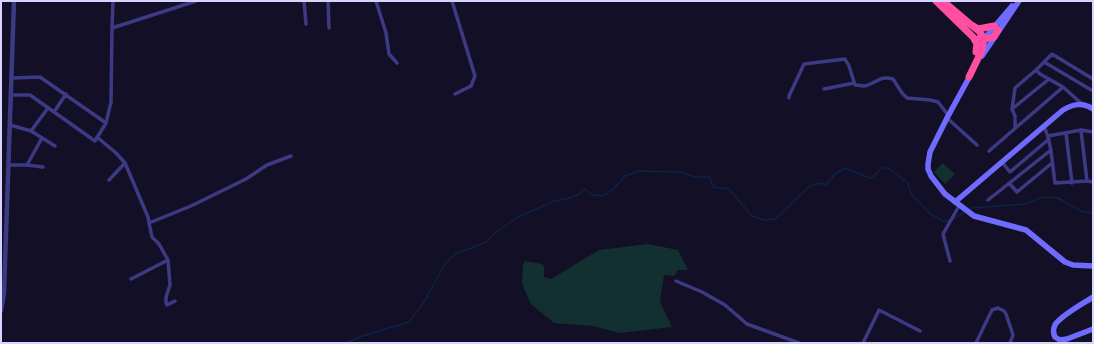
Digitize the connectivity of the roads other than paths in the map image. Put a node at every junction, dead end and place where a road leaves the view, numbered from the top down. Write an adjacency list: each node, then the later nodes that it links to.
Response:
1 (14, 1): 23 (street)
2 (113, 1): 13 (street)
3 (196, 1): 13 (street)
4 (304, 1): 11 (street)
5 (328, 1): 14 (street)
6 (376, 1): 20 (street)
7 (452, 1): 32 (street)
8 (936, 1): 16 (highway)
9 (943, 1): 12 (highway)
10 (1018, 1): 15 (main road)
11 (306, 24)
12 (970, 24): 15 (highway); 17 (highway)
13 (112, 28): 41 (street)
14 (329, 28)
15 (996, 28): 17 (highway); 22 (main road)
16 (969, 32): 17 (highway); 18 (highway)
17 (984, 39): 18 (main road); 22 (highway)
18 (976, 52): 28 (main road)
19 (1044, 62): 21 (street); 25 (street); 30 (street)
20 (397, 63)
21 (1036, 70): 24 (street); 37 (street)
22 (969, 77): 28 (main road)
23 (12, 78): 31 (street); 33 (street)
24 (1050, 79): 27 (street); 37 (street)
25 (1093, 79)
26 (854, 83): 29 (street); 34 (street); 40 (street)
27 (1063, 87): 35 (street); 44 (street)
28 (963, 88): 40 (main road)
29 (824, 89)
30 (1093, 91)
31 (66, 94): 39 (street); 41 (street)
32 (456, 94)
33 (11, 95): 36 (street); 42 (street)
34 (789, 98)
35 (1083, 105): 38 (main road); 43 (main road)
36 (48, 108): 39 (street); 46 (street)
37 (1012, 109): 44 (street)
38 (1093, 109)
39 (54, 112): 49 (street)
40 (948, 117): 52 (street); 69 (main road)
41 (106, 123): 49 (street)
42 (10, 125): 46 (street); 60 (street)
43 (1044, 126): 51 (street); 57 (main road)
44 (1015, 128): 54 (street)
45 (1081, 130): 47 (street); 48 (street); 64 (street)
46 (31, 131): 50 (street)
47 (1093, 132)
48 (1066, 133): 51 (street); 67 (street)
49 (97, 137): 59 (street)
50 (42, 138): 53 (street); 61 (street)
51 (1049, 138): 55 (street); 57 (street)
52 (978, 145)
53 (55, 146)
54 (989, 150)
55 (1051, 150): 58 (street); 66 (street)
56 (291, 156): 72 (street)
57 (1002, 162): 69 (main road)
58 (1052, 163): 66 (street); 67 (street)
59 (125, 164): 63 (street); 72 (street)
60 (9, 165): 61 (street); 71 (street)
61 (27, 165): 62 (street)
62 (43, 167)
63 (109, 180)
64 (1087, 181): 65 (street); 67 (street)
65 (1093, 182)
66 (1009, 183): 68 (street)
67 (1072, 183)
68 (988, 200)
69 (959, 206): 74 (street); 75 (main road)
70 (1, 209): 71 (street)
71 (7, 209): 80 (street)
72 (149, 223): 73 (street)
73 (168, 260): 76 (street); 79 (street)
74 (950, 262)
75 (1093, 266)
76 (131, 279)
77 (676, 281): 83 (street)
78 (1093, 297): 81 (main road)
79 (175, 301)
80 (1, 310)
81 (1093, 329)
82 (920, 331): 84 (street)
83 (799, 343)
84 (863, 343)
85 (976, 343): 86 (street)
86 (1010, 343)

